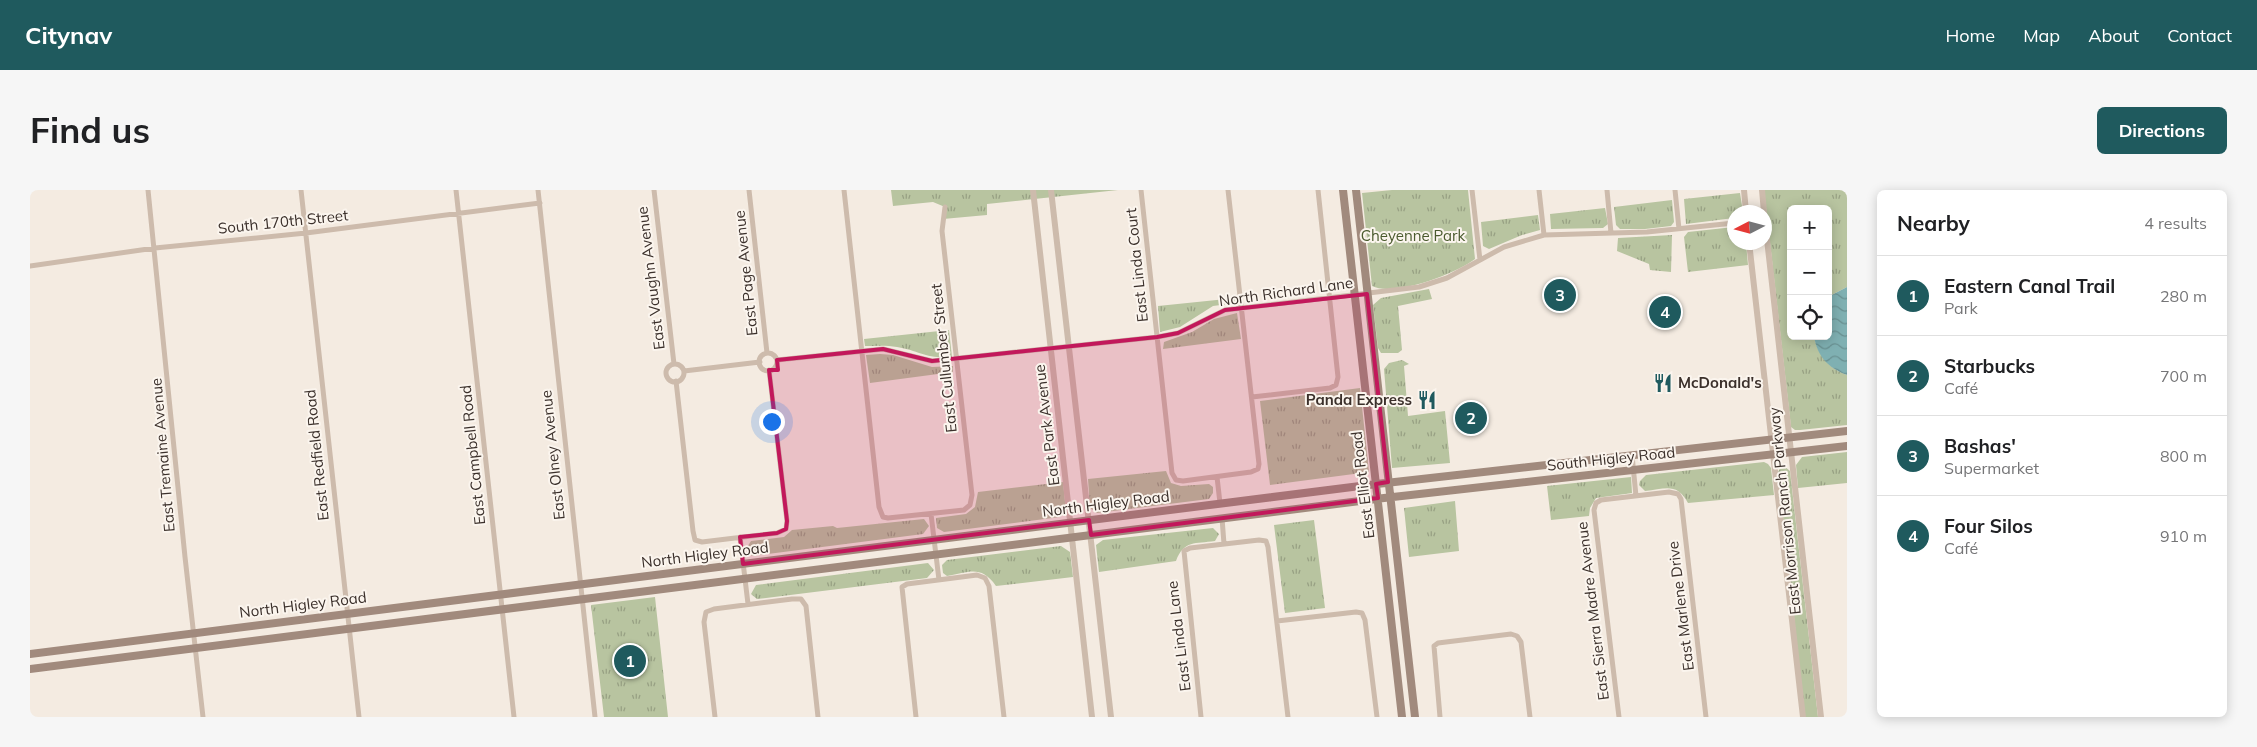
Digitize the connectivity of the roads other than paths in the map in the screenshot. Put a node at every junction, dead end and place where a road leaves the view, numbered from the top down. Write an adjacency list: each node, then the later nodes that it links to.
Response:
1 (148, 190): 31 (street, East Tremaine Avenue)
2 (301, 190): 28 (street, East Redfield Road)
3 (456, 190): 25 (street, East Campbell Road)
4 (538, 190): 21 (street, East Olney Avenue)
5 (654, 190): 48 (street, East Vaughn Avenue)
6 (749, 190): 44 (street, East Page Avenue)
7 (844, 190): 43 (street)
8 (1033, 190): 42 (street, East Park Avenue)
9 (1051, 190): 41 (street, East Park Avenue)
10 (1141, 190): 40 (street, East Linda Court)
11 (1228, 190): 39 (street)
12 (1318, 190): 38 (street)
13 (1343, 190): 37 (main road, East Elliot Road)
14 (1356, 190): 36 (main road, East Elliot Road)
15 (1472, 190): 34 (street)
16 (1539, 190): 30 (street)
17 (1607, 190): 29 (street)
18 (1675, 190): 27 (street)
19 (1744, 190): 22 (street)
20 (1762, 190): 23 (street, East Morrison Ranch Parkway)
21 (540, 203): 25 (street, South 170th Street); 80 (street, East Olney Avenue)
22 (1745, 205)
23 (1764, 205)
24 (945, 208): 46 (street, East Cullumber Street)
25 (459, 212): 28 (street, South 170th Street); 81 (street, East Campbell Road)
26 (1727, 224): 27 (street, North Richard Lane)
27 (1679, 229): 29 (street, North Richard Lane)
28 (306, 233): 31 (street, South 170th Street); 85 (street, East Redfield Road)
29 (1611, 234): 30 (street, North Richard Lane)
30 (1544, 235): 34 (street, North Richard Lane)
31 (155, 248): 35 (street, South 170th Street); 88 (street, East Tremaine Avenue)
32 (1751, 250): 55 (street, East Morrison Ranch Parkway)
33 (1769, 250): 54 (street, East Morrison Ranch Parkway)
34 (1480, 260): 36 (street, North Richard Lane)
35 (30, 266)
36 (1367, 294): 37 (street, North Richard Lane); 62 (main road, East Elliot Road)
37 (1355, 295): 38 (street, North Richard Lane); 62 (main road, East Elliot Road)
38 (1330, 298): 39 (street, North Richard Lane); 52 (street)
39 (1242, 307): 40 (street, North Richard Lane); 52 (street)
40 (1157, 337): 41 (street, North Richard Lane); 61 (street)
41 (1069, 347): 42 (street, North Richard Lane); 69 (street, East Park Avenue)
42 (1051, 349): 46 (street, North Richard Lane); 70 (street, East Park Avenue)
43 (862, 351): 45 (street, North Richard Lane); 46 (street, North Richard Lane); 67 (street)
44 (767, 353): 45 (street); 47 (street)
45 (777, 360): 49 (street)
46 (957, 360): 67 (street, East Cullumber Street)
47 (760, 362): 49 (street); 50 (street)
48 (674, 364): 50 (street); 51 (street)
49 (769, 370): 72 (street)
50 (684, 371): 51 (street)
51 (676, 381): 72 (street)
52 (1252, 397): 61 (street)
53 (1847, 431): 54 (main road, South Higley Road)
54 (1790, 437): 55 (main road, South Higley Road); 57 (street, East Morrison Ranch Parkway)
55 (1772, 439): 58 (main road, South Higley Road); 59 (street, East Morrison Ranch Parkway)
56 (1847, 446): 57 (main road, South Higley Road)
57 (1792, 452): 59 (main road, South Higley Road); 112 (street, East Morrison Ranch Parkway)
58 (1632, 454): 60 (street); 62 (main road, South Higley Road)
59 (1774, 454): 60 (main road, South Higley Road); 111 (street, East Morrison Ranch Parkway)
60 (1633, 470): 63 (street); 64 (main road, South Higley Road)
61 (1217, 477): 66 (street)
62 (1382, 483): 64 (main road, East Elliot Road); 65 (main road, East Elliot Road); 66 (main road, North Higley Road)
63 (1636, 496): 109 (street, East Sierra Madre Avenue); 110 (street, East Marlene Drive)
64 (1390, 497): 65 (main road, South Higley Road); 106 (main road, East Elliot Road)
65 (1378, 498): 68 (main road, North Higley Road); 105 (main road, East Elliot Road)
66 (1220, 503): 69 (main road, North Higley Road)
67 (931, 514): 74 (street)
68 (1222, 518): 71 (main road, North Higley Road); 75 (street)
69 (1089, 520): 70 (main road, North Higley Road); 71 (street, East Park Avenue)
70 (1070, 522): 73 (street, East Park Avenue); 74 (main road, North Higley Road)
71 (1091, 535): 73 (main road, North Higley Road); 101 (street, East Park Avenue)
72 (740, 537): 77 (street)
73 (1072, 537): 76 (main road, North Higley Road); 100 (street, East Park Avenue)
74 (934, 540): 76 (street); 77 (main road, North Higley Road)
75 (1224, 544): 86 (street); 102 (street, East Linda Lane)
76 (936, 554): 78 (main road, North Higley Road); 79 (street)
77 (743, 564): 78 (street); 80 (main road, North Higley Road)
78 (745, 579): 82 (main road, North Higley Road); 83 (street)
79 (939, 580): 98 (street); 99 (street)
80 (580, 584): 81 (main road, North Higley Road); 82 (street, East Olney Avenue)
81 (500, 594): 84 (street, East Campbell Road); 85 (main road, North Higley Road)
82 (582, 600): 84 (main road, North Higley Road); 95 (street, East Olney Avenue)
83 (748, 604): 96 (street); 97 (street)
84 (502, 609): 87 (main road, North Higley Road); 94 (street, East Campbell Road)
85 (347, 614): 87 (street, East Redfield Road); 88 (main road, North Higley Road)
86 (1277, 621): 103 (street); 104 (street)
87 (349, 629): 89 (main road, North Higley Road); 93 (street, East Redfield Road)
88 (194, 633): 89 (street, East Tremaine Avenue); 90 (main road, North Higley Road)
89 (196, 648): 91 (main road, North Higley Road); 92 (street, East Tremaine Avenue)
90 (30, 654)
91 (30, 669)
92 (204, 717)
93 (358, 717)
94 (514, 717)
95 (596, 717)
96 (715, 717)
97 (818, 717)
98 (916, 717)
99 (1004, 717)
100 (1092, 717)
101 (1111, 717)
102 (1201, 717)
103 (1288, 717)
104 (1377, 717)
105 (1402, 717)
106 (1415, 717)
107 (1440, 717): 108 (street)
108 (1530, 717)
109 (1618, 717)
110 (1706, 717)
111 (1803, 717)
112 (1820, 717)

